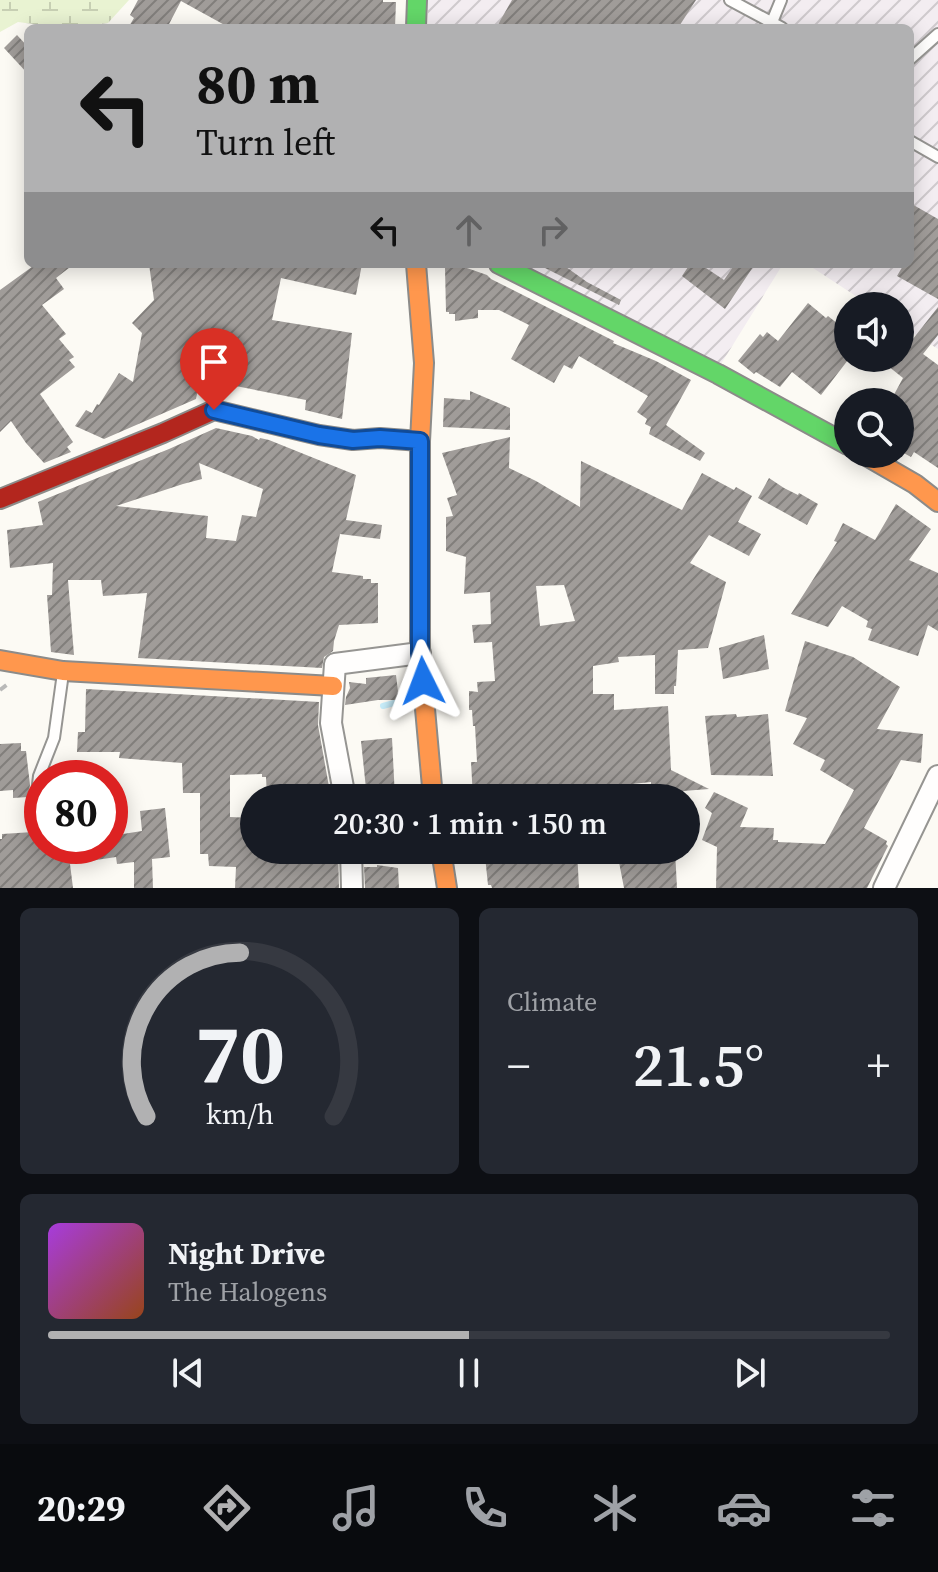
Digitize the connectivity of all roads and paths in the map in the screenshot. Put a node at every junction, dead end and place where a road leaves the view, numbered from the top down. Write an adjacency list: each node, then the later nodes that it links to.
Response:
1 (417, 0): 4 (main road)
2 (730, 0): 5 (lane)
3 (781, 0): 6 (lane)
4 (416, 24)
5 (775, 24)
6 (777, 24)
7 (938, 34): 8 (lane)
8 (914, 55)
9 (914, 143): 10 (lane)
10 (938, 157)
11 (416, 268): 14 (main road)
12 (507, 268): 13 (main road)
13 (834, 437)
14 (420, 441): 16 (main road); 18 (main road)
15 (887, 468): 17 (main road)
16 (0, 499)
17 (938, 502)
18 (420, 653): 21 (street); 25 (main road)
19 (0, 660): 20 (main road)
20 (63, 671): 21 (main road); 22 (lane)
21 (333, 686): 24 (street)
22 (45, 760)
23 (938, 776): 30 (street)
24 (342, 784)
25 (432, 784)
26 (351, 864): 28 (street)
27 (443, 864): 29 (main road)
28 (352, 888)
29 (447, 888)
30 (884, 888)

